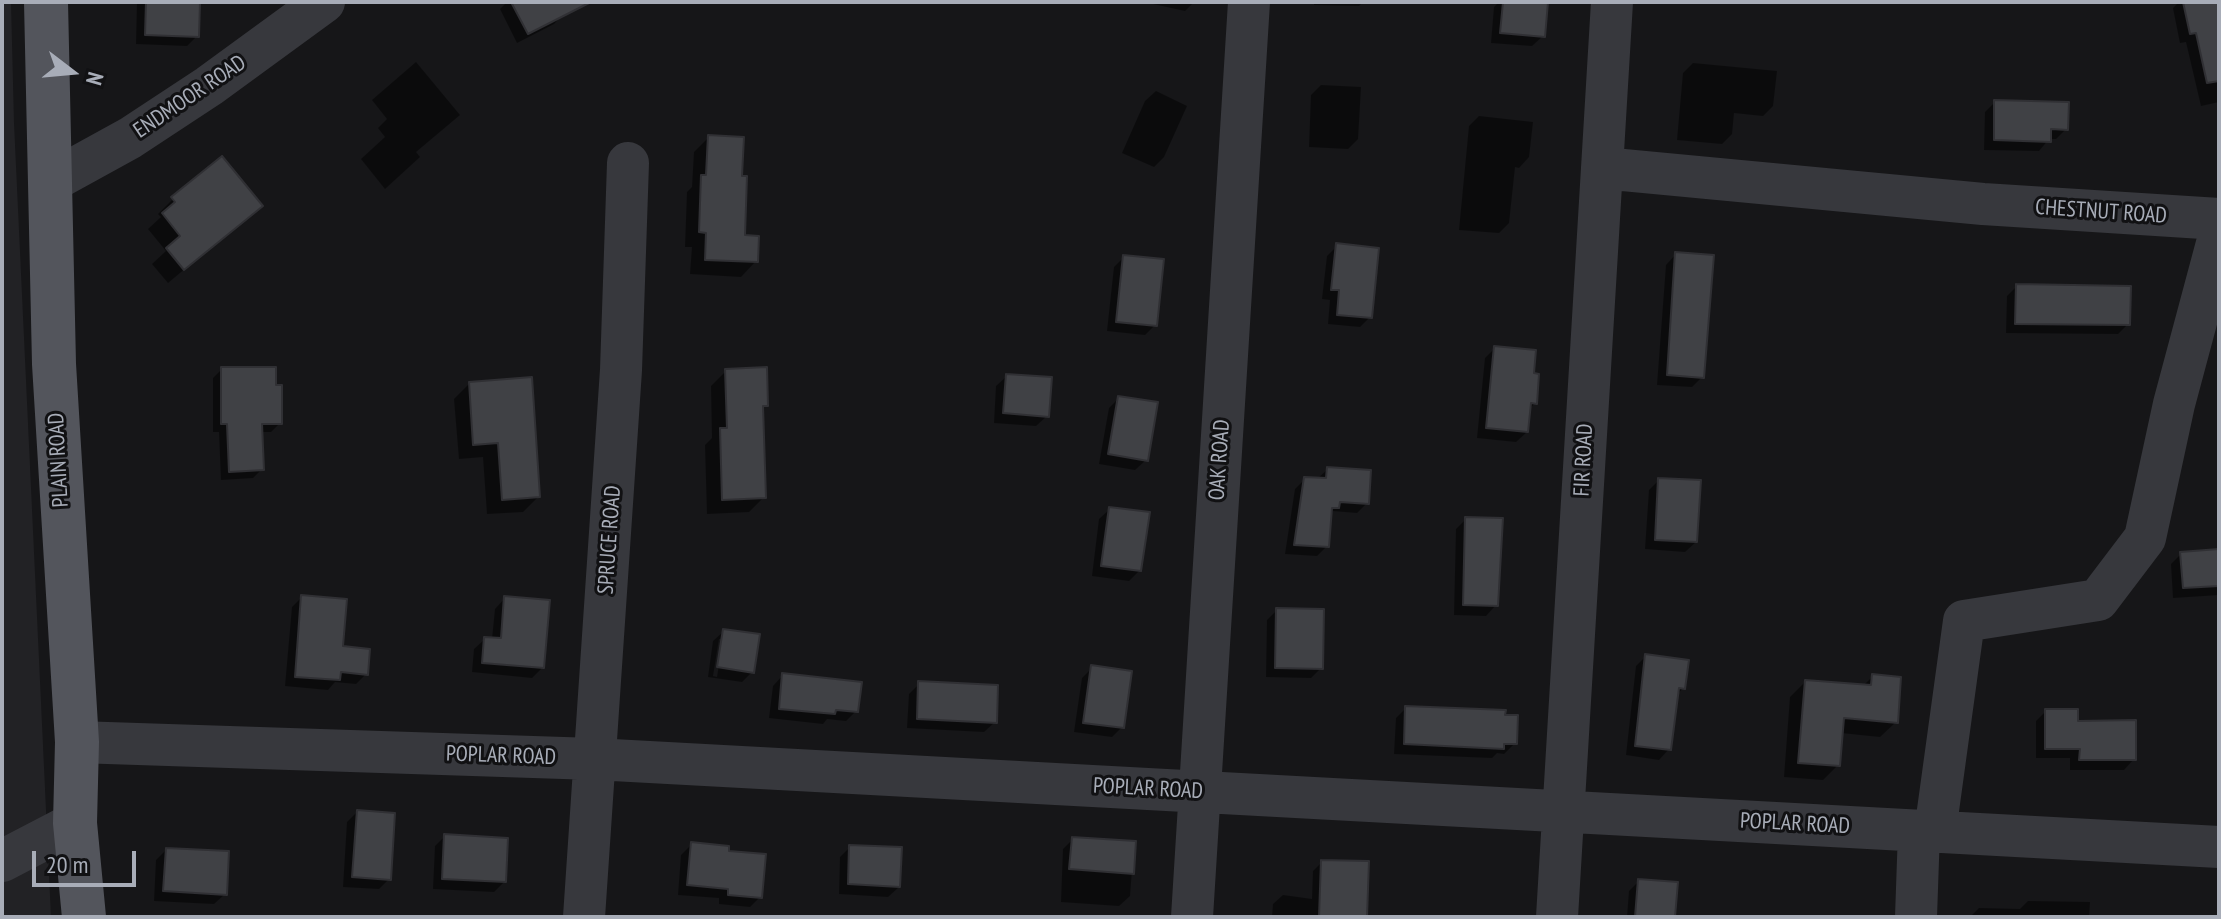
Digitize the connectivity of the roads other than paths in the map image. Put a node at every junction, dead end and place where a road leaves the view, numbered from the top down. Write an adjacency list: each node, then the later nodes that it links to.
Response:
1 (46, 2): 7 (main road, PLAIN ROAD)
2 (324, 2): 7 (street, ENDMOOR ROAD)
3 (1249, 2): 12 (street, OAK ROAD)
4 (1612, 2): 6 (street, FIR ROAD)
5 (628, 163): 11 (street, SPRUCE ROAD)
6 (1602, 168): 8 (street, CHESTNUT ROAD); 13 (street, FIR ROAD)
7 (50, 182): 10 (main road, PLAIN ROAD)
8 (2219, 219)
9 (2219, 236): 15 (street)
10 (77, 742): 11 (street, POPLAR ROAD); 14 (main road, PLAIN ROAD)
11 (594, 759): 12 (street, POPLAR ROAD); 19 (street, SPRUCE ROAD)
12 (1200, 792): 13 (street, POPLAR ROAD); 20 (street, OAK ROAD)
13 (1563, 812): 15 (street, POPLAR ROAD); 21 (street, FIR ROAD)
14 (75, 823): 17 (street); 18 (main road, PLAIN ROAD)
15 (1927, 832): 16 (street, POPLAR ROAD); 22 (street)
16 (2219, 847)
17 (2, 861)
18 (84, 917)
19 (584, 917)
20 (1192, 917)
21 (1557, 917)
22 (1916, 917)

